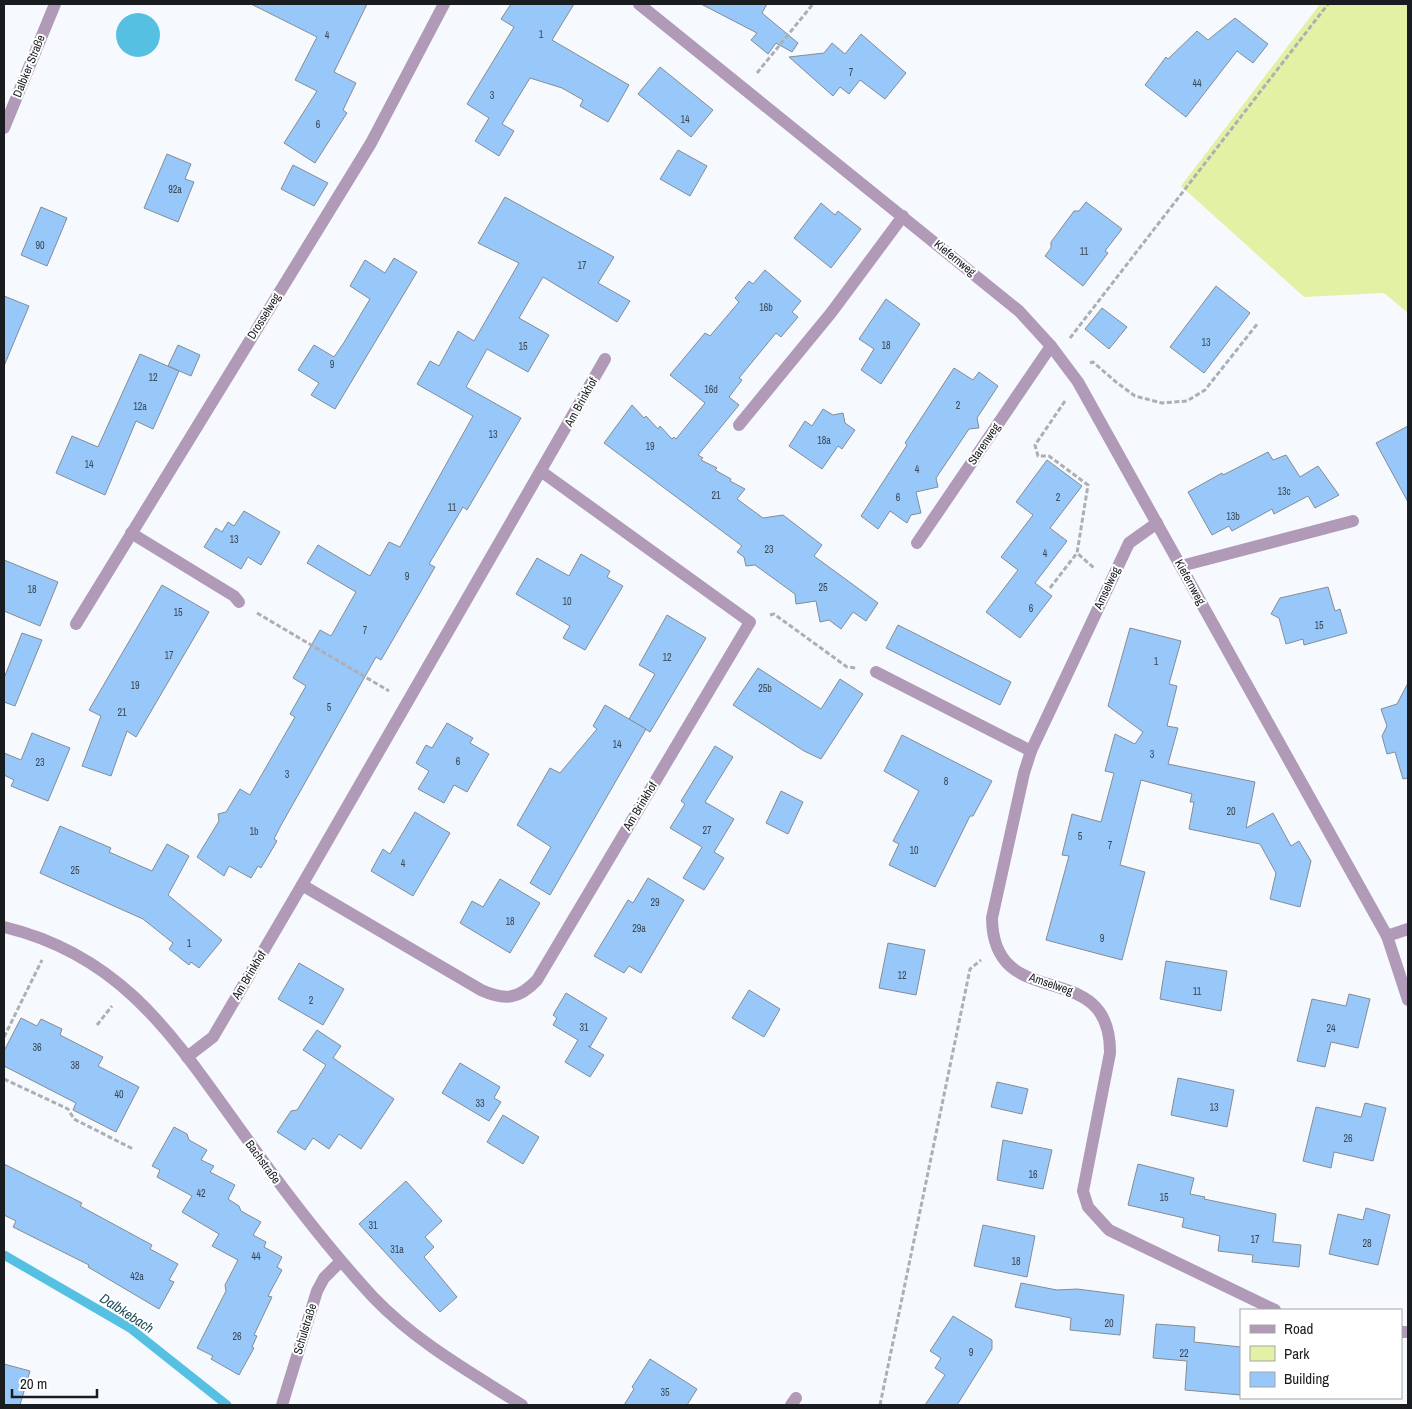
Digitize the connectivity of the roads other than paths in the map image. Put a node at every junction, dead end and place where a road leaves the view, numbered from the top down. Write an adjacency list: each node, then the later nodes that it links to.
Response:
1 (55, 4): 4 (street, Dalbker Straße)
2 (444, 4): 12 (street, Drosselweg)
3 (639, 4): 5 (street, Kiefernweg)
4 (4, 128)
5 (903, 216): 6 (street, Kiefernweg); 8 (street)
6 (1055, 350): 11 (street, Kiefernweg); 13 (street, Starenweg)
7 (605, 359): 9 (street, Am Brinkhof)
8 (739, 425)
9 (542, 472): 19 (street, Am Brinkhof); 19 (street, Am Brinkhof)
10 (1353, 521): 14 (street)
11 (1157, 523): 14 (street, Kiefernweg); 18 (street, Amselweg)
12 (131, 533): 15 (street); 16 (street, Drosselweg)
13 (917, 543)
14 (1181, 566): 22 (street, Kiefernweg)
15 (239, 602)
16 (76, 624)
17 (876, 672): 18 (street)
18 (1031, 751): 26 (street, Amselweg)
19 (302, 886): 24 (street, Am Brinkhof)
20 (4, 927): 24 (street, Bachstraße)
21 (1408, 929): 22 (street)
22 (1387, 936): 23 (street, Kiefernweg)
23 (1408, 1000)
24 (187, 1057): 25 (street, Bachstraße)
25 (341, 1261): 27 (street, Schulstraße); 28 (street, Bachstraße)
26 (1273, 1309)
27 (282, 1405)
28 (522, 1405)

